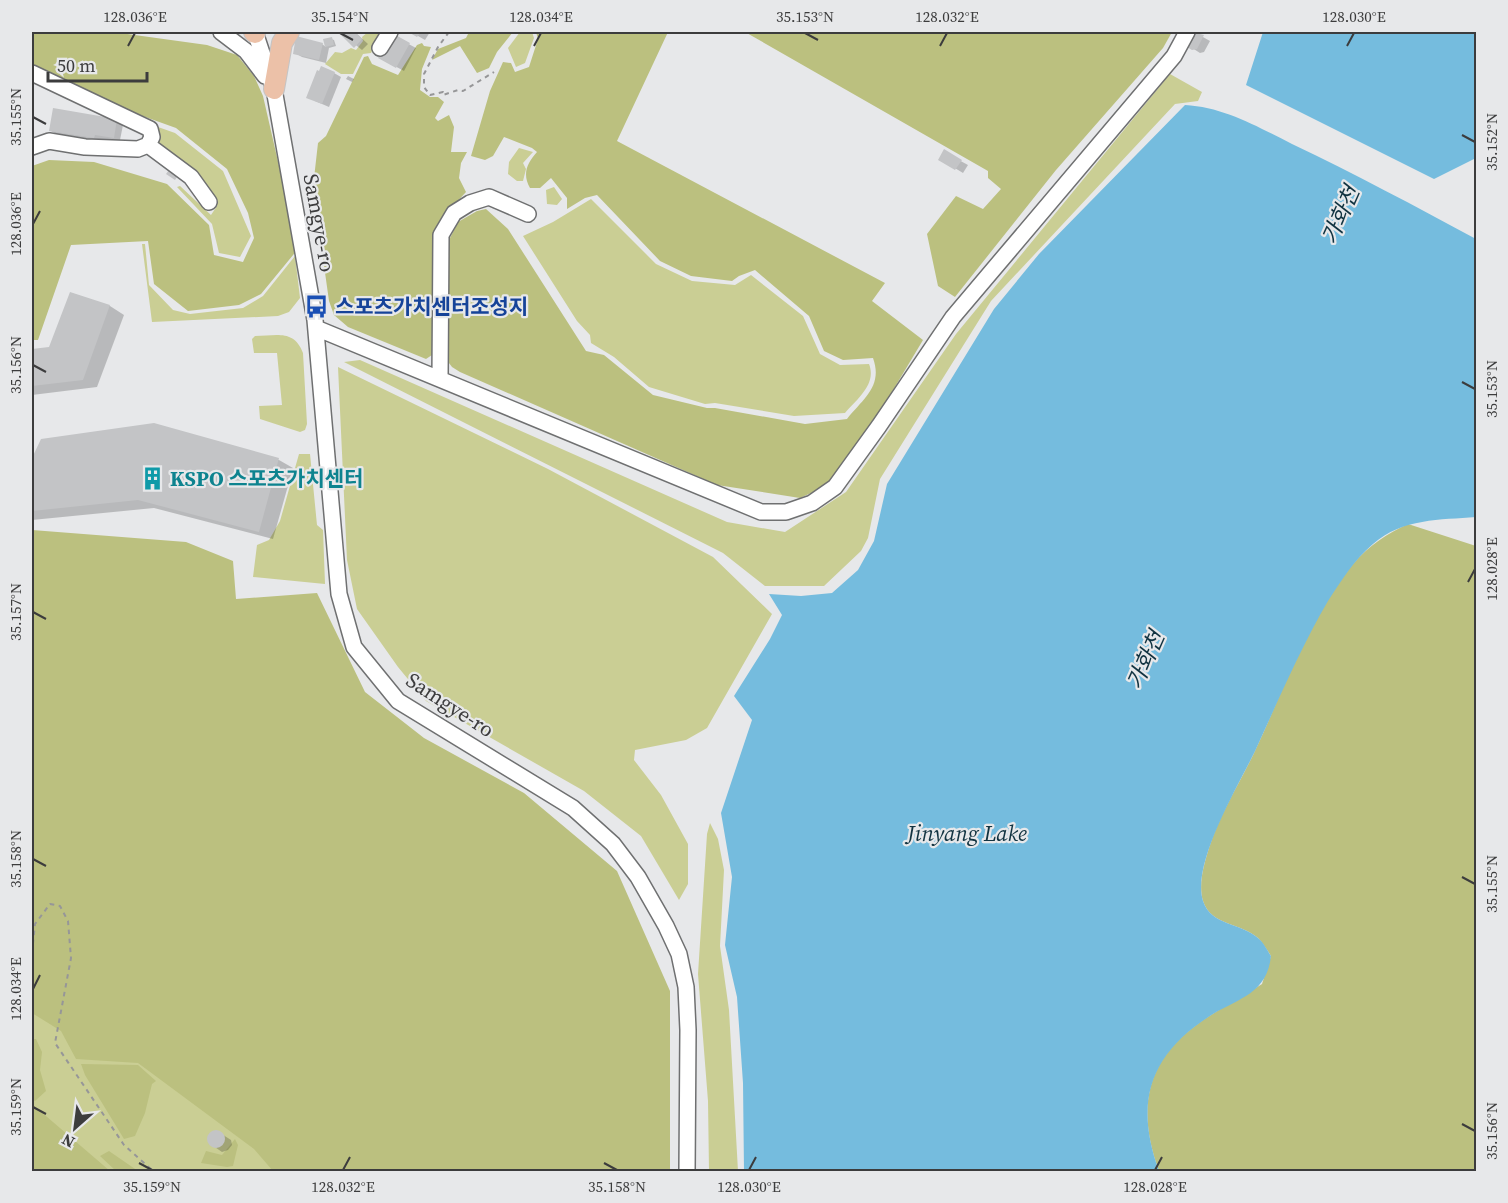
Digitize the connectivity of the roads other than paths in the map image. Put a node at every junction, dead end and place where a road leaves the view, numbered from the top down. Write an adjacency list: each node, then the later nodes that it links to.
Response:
1 (221, 32): 8 (street)
2 (254, 32): 8 (street, Samgye-ro)
3 (289, 32): 8 (main road)
4 (390, 32): 6 (street)
5 (1187, 32): 14 (street)
6 (380, 48)
7 (32, 73): 9 (street)
8 (274, 88): 13 (street, Samgye-ro)
9 (148, 145): 10 (street); 11 (street)
10 (32, 147)
11 (210, 202)
12 (528, 214): 14 (street)
13 (316, 328): 14 (street); 15 (street, Samgye-ro)
14 (440, 379)
15 (687, 1172)

